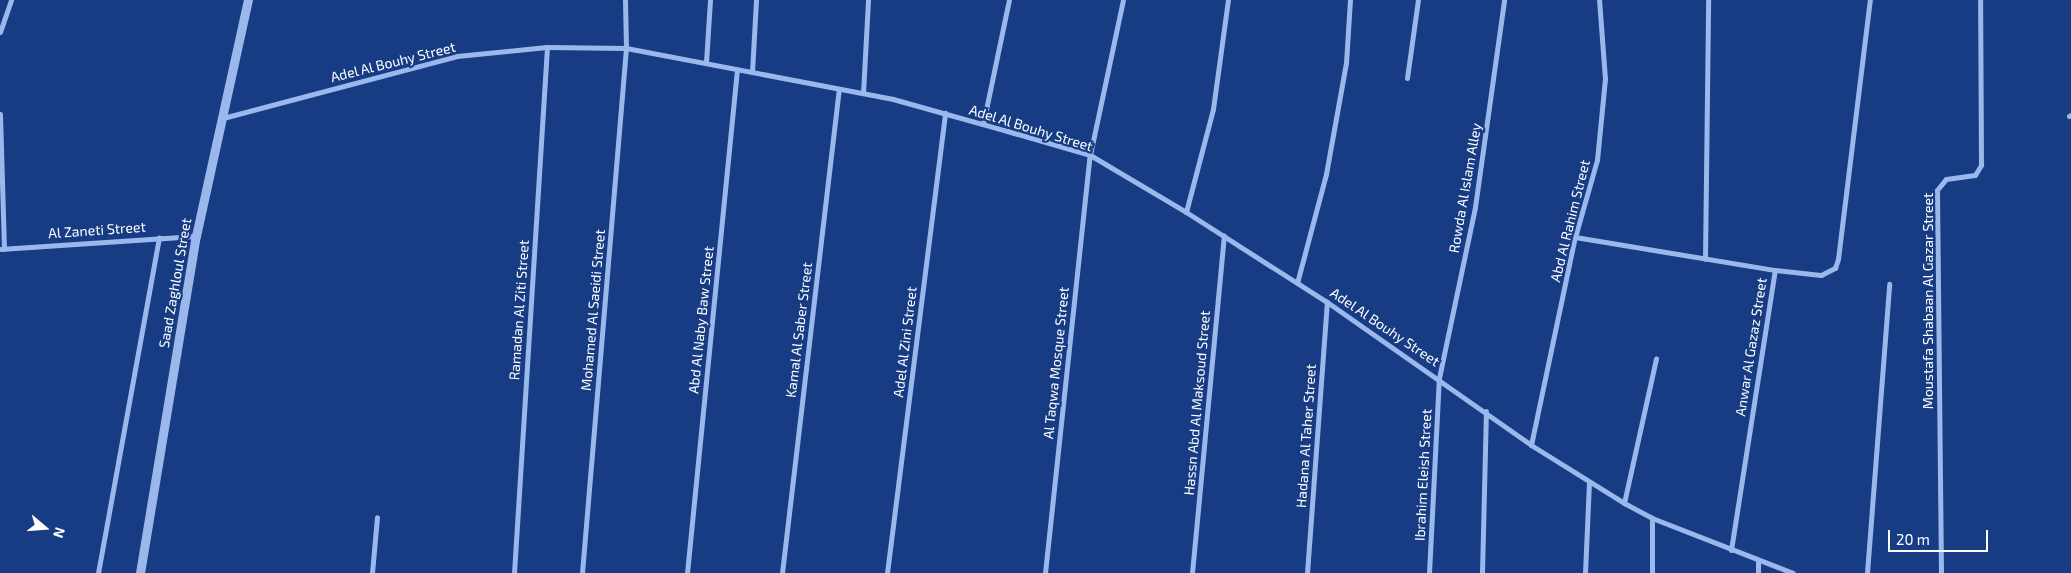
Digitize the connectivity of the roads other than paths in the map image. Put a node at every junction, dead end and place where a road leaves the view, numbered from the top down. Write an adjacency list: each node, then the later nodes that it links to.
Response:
1 (11, 0): 17 (street)
2 (248, 0): 28 (street, Saad Zaghloul Street)
3 (625, 0): 19 (street, Mohamed Al Saeidi Street)
4 (710, 0): 20 (street)
5 (756, 0): 22 (street)
6 (868, 0): 25 (street)
7 (1009, 0): 29 (street)
8 (1123, 0): 30 (street, Al Taqwa Mosque Street)
9 (1228, 0): 31 (street)
10 (1350, 0): 39 (street)
11 (1418, 0): 23 (street)
12 (1504, 0): 43 (street, Rowda Al Islam Alley)
13 (1600, 0): 35 (street, Abd Al Rahim Street)
14 (1708, 0): 37 (street)
15 (1870, 0): 38 (street, Anwar Al Gazaz Street)
16 (1980, 0): 70 (street, Moustafa Shabaan Al Gazar Street)
17 (0, 32)
18 (547, 47): 19 (street, Adel Al Bouhy Street); 28 (street, Adel Al Bouhy Street); 55 (street, Ramadan Al Ziti Street)
19 (626, 48): 20 (street, Adel Al Bouhy Street); 56 (street, Mohamed Al Saeidi Street)
20 (706, 62): 21 (street, Adel Al Bouhy Street)
21 (737, 70): 22 (street, Adel Al Bouhy Street); 57 (street, Abd Al Naby Baw Street)
22 (752, 72): 24 (street, Adel Al Bouhy Street)
23 (1407, 78)
24 (839, 89): 25 (street, Adel Al Bouhy Street); 58 (street, Kamal Al Saber Street)
25 (863, 93): 26 (street, Adel Al Bouhy Street)
26 (945, 113): 29 (street, Adel Al Bouhy Street); 59 (street, Adel Al Zini Street)
27 (0, 114): 36 (street)
28 (223, 118): 32 (street, Saad Zaghloul Street)
29 (984, 124): 30 (street, Adel Al Bouhy Street)
30 (1090, 155): 31 (street, Adel Al Bouhy Street); 60 (street, Al Taqwa Mosque Street)
31 (1186, 212): 33 (street, Adel Al Bouhy Street)
32 (196, 236): 34 (street, Al Zaneti Street); 53 (street, Saad Zaghloul Street)
33 (1224, 236): 39 (street, Adel Al Bouhy Street); 61 (street, Hassn Abd Al Maksoud Street)
34 (158, 237): 36 (street, Al Zaneti Street); 52 (street, Saad Zaghloul Street)
35 (1575, 237): 37 (street); 45 (street, Abd Al Rahim Street)
36 (2, 249)
37 (1706, 259): 38 (street)
38 (1775, 270): 50 (street, Anwar Al Gazaz Street)
39 (1297, 283): 41 (street, Adel Al Bouhy Street)
40 (1889, 284): 69 (street)
41 (1327, 302): 43 (street, Adel Al Bouhy Street); 62 (street, Hadana Al Taher Street)
42 (1656, 358): 47 (street)
43 (1439, 378): 44 (street, Adel Al Bouhy Street); 63 (street, Ibrahim Eleish Street)
44 (1486, 411): 45 (street, Adel Al Bouhy Street); 64 (street)
45 (1531, 445): 46 (street, Adel Al Bouhy Street)
46 (1589, 483): 47 (street, Adel Al Bouhy Street); 65 (street)
47 (1624, 503): 49 (street, Adel Al Bouhy Street)
48 (377, 517): 54 (street)
49 (1652, 518): 50 (street, Adel Al Bouhy Street); 66 (street)
50 (1731, 550): 51 (street, Adel Al Bouhy Street)
51 (1758, 562): 67 (street); 68 (street, Adel Al Bouhy Street)
52 (98, 573)
53 (140, 573)
54 (372, 573)
55 (514, 573)
56 (582, 573)
57 (687, 573)
58 (782, 573)
59 (887, 573)
60 (1045, 573)
61 (1192, 573)
62 (1307, 573)
63 (1429, 573)
64 (1482, 573)
65 (1585, 573)
66 (1652, 573)
67 (1758, 573)
68 (1793, 573)
69 (1867, 573)
70 (1941, 573)

